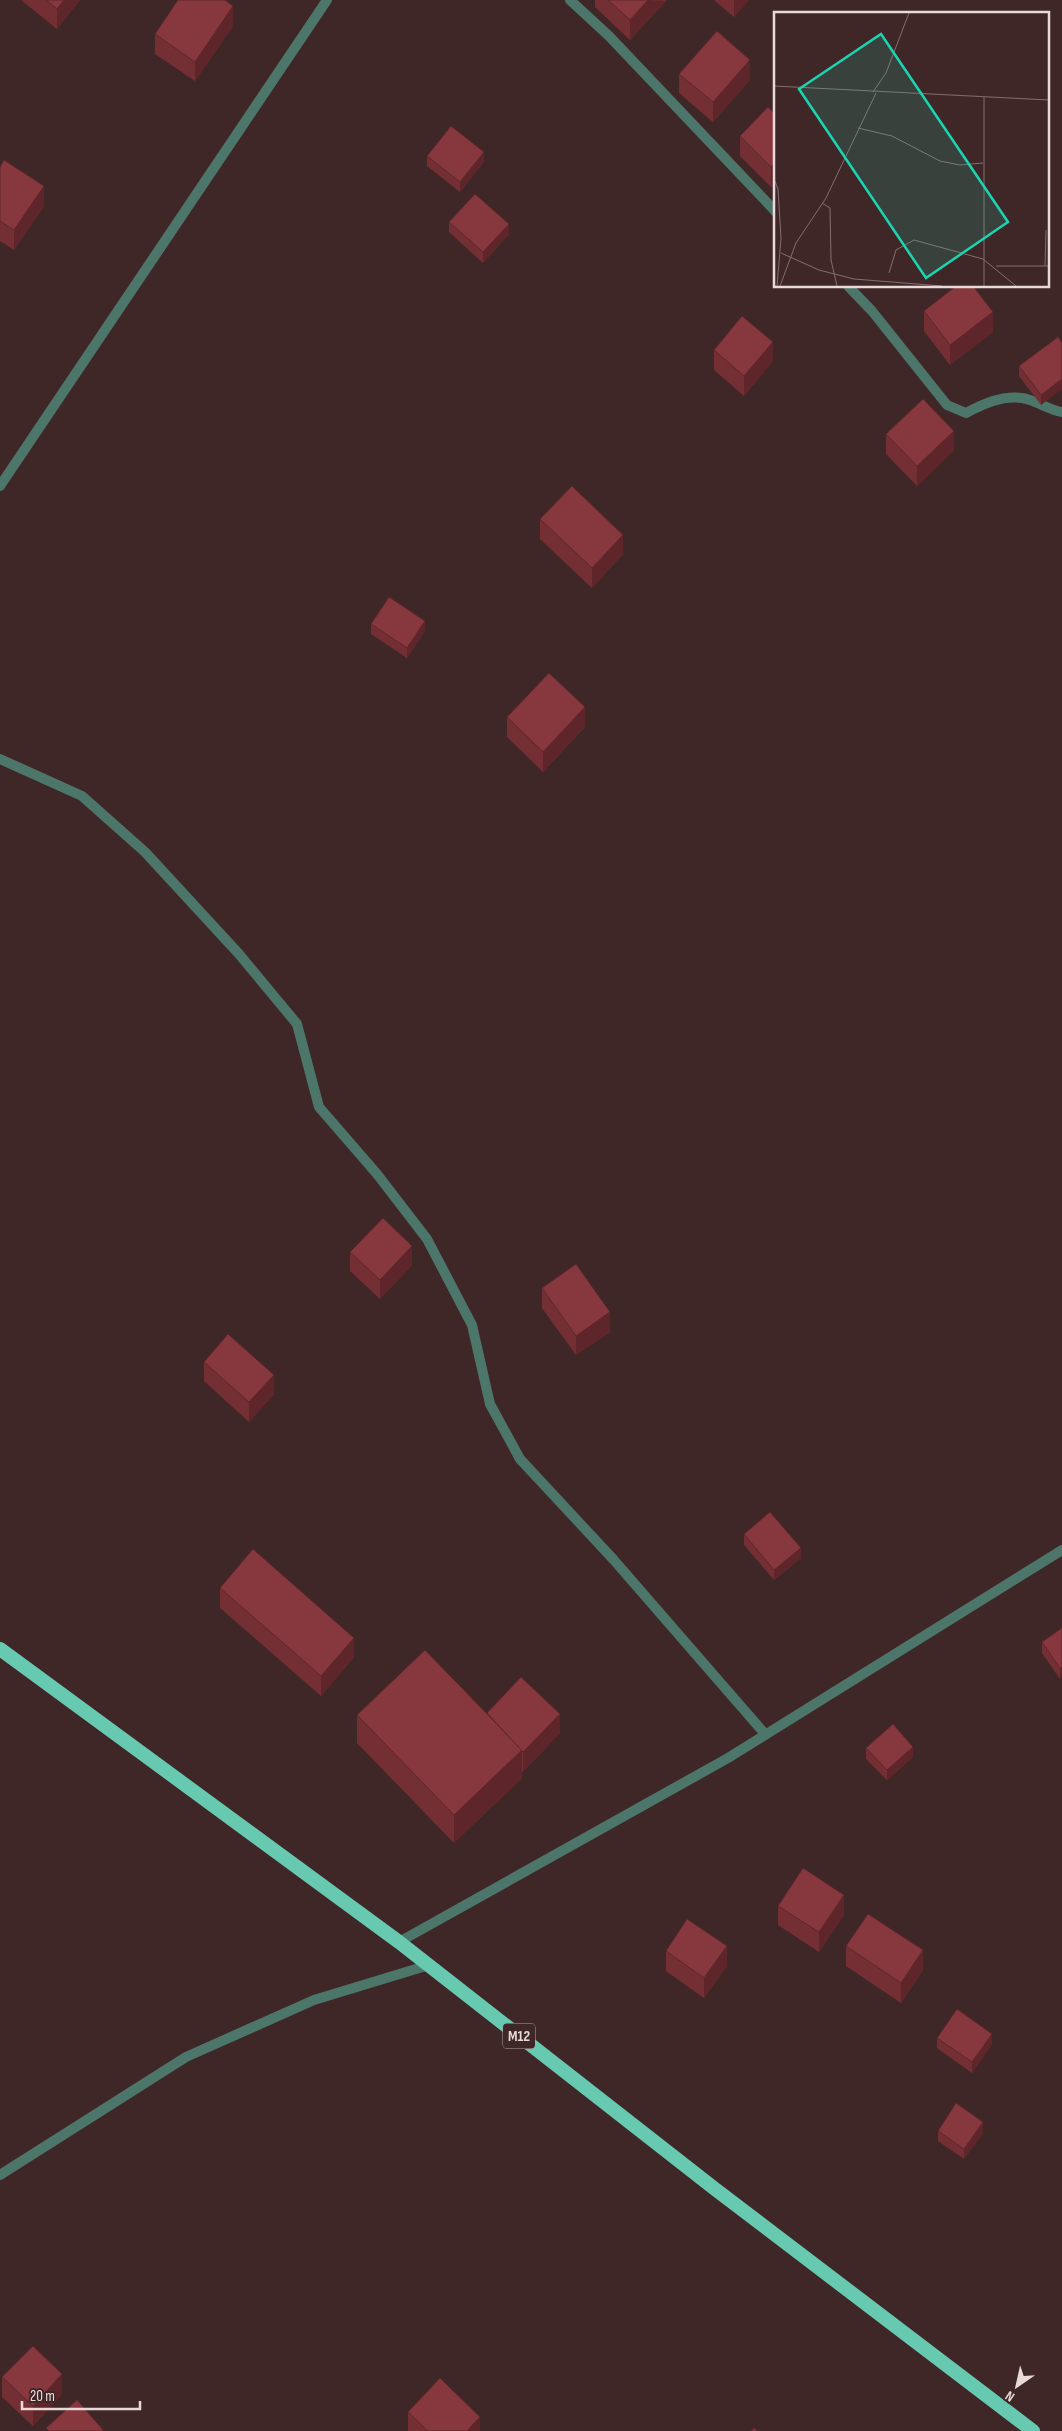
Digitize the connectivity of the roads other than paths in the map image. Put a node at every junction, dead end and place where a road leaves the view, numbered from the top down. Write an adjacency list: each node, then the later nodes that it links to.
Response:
1 (327, 0): 6 (street)
2 (570, 0): 3 (street)
3 (774, 210)
4 (850, 288): 5 (street)
5 (1062, 412)
6 (0, 486)
7 (0, 759): 10 (street)
8 (1062, 1550): 10 (street)
9 (0, 1649): 11 (highway, M12)
10 (765, 1734): 11 (street)
11 (400, 1942): 12 (highway, M12)
12 (429, 1965): 13 (street); 14 (highway, M12)
13 (0, 2175)
14 (1032, 2431)

